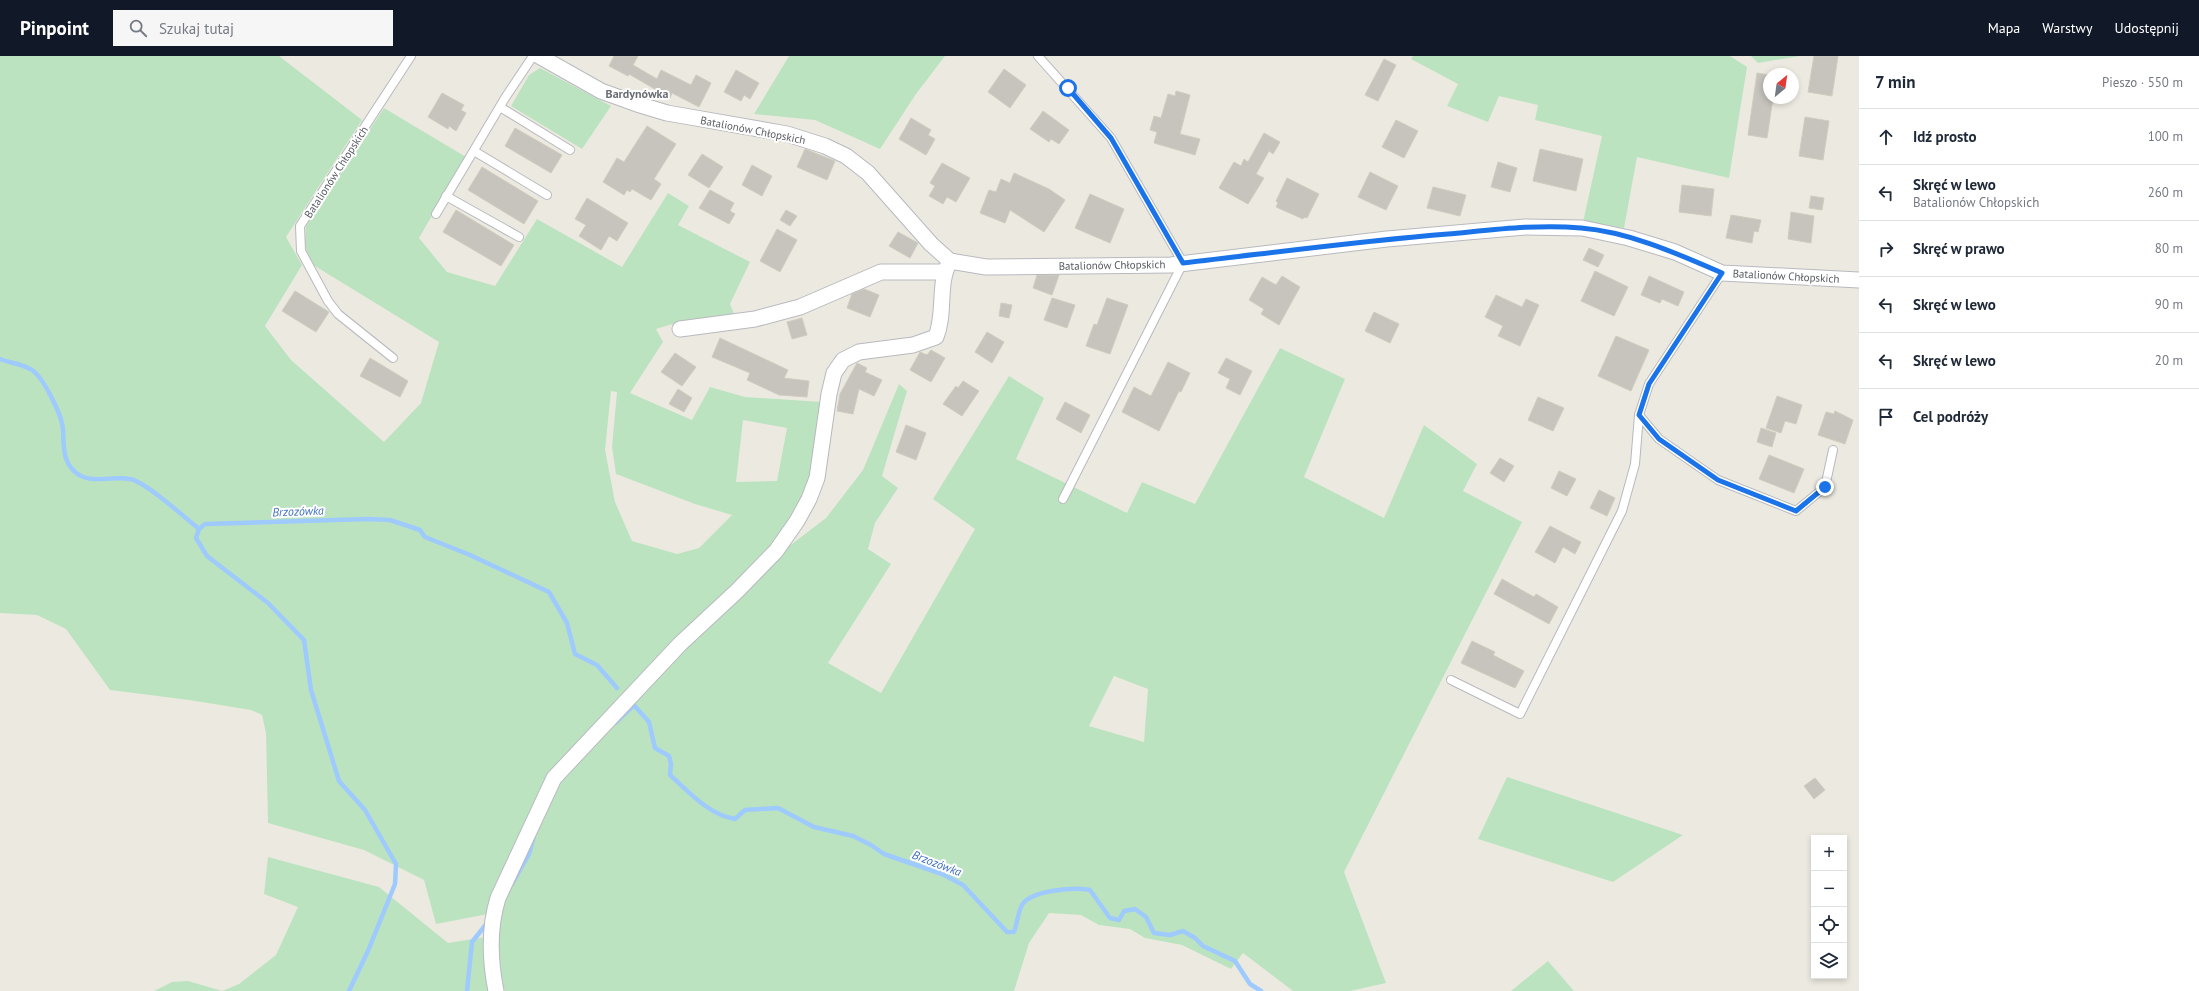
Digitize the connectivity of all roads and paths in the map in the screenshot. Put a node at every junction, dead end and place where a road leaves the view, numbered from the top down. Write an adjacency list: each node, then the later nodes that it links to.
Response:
1 (411, 56): 17 (lane, Batalionów Chłopskich)
2 (533, 56): 5 (lane)
3 (539, 56): 13 (street, Batalionów Chłopskich)
4 (1038, 56): 12 (lane)
5 (500, 107): 6 (lane); 7 (lane)
6 (570, 150)
7 (474, 152): 8 (lane); 9 (lane)
8 (547, 195)
9 (446, 196): 10 (lane); 11 (lane)
10 (436, 214)
11 (519, 237)
12 (1183, 263): 13 (street, Batalionów Chłopskich); 14 (street, Batalionów Chłopskich); 20 (lane)
13 (946, 266): 16 (street); 22 (street)
14 (1722, 273): 15 (street, Batalionów Chłopskich); 18 (lane)
15 (1859, 280)
16 (680, 329)
17 (393, 358)
18 (1639, 415): 19 (lane); 21 (lane)
19 (1833, 450)
20 (1063, 500)
21 (1451, 680)
22 (496, 991)

